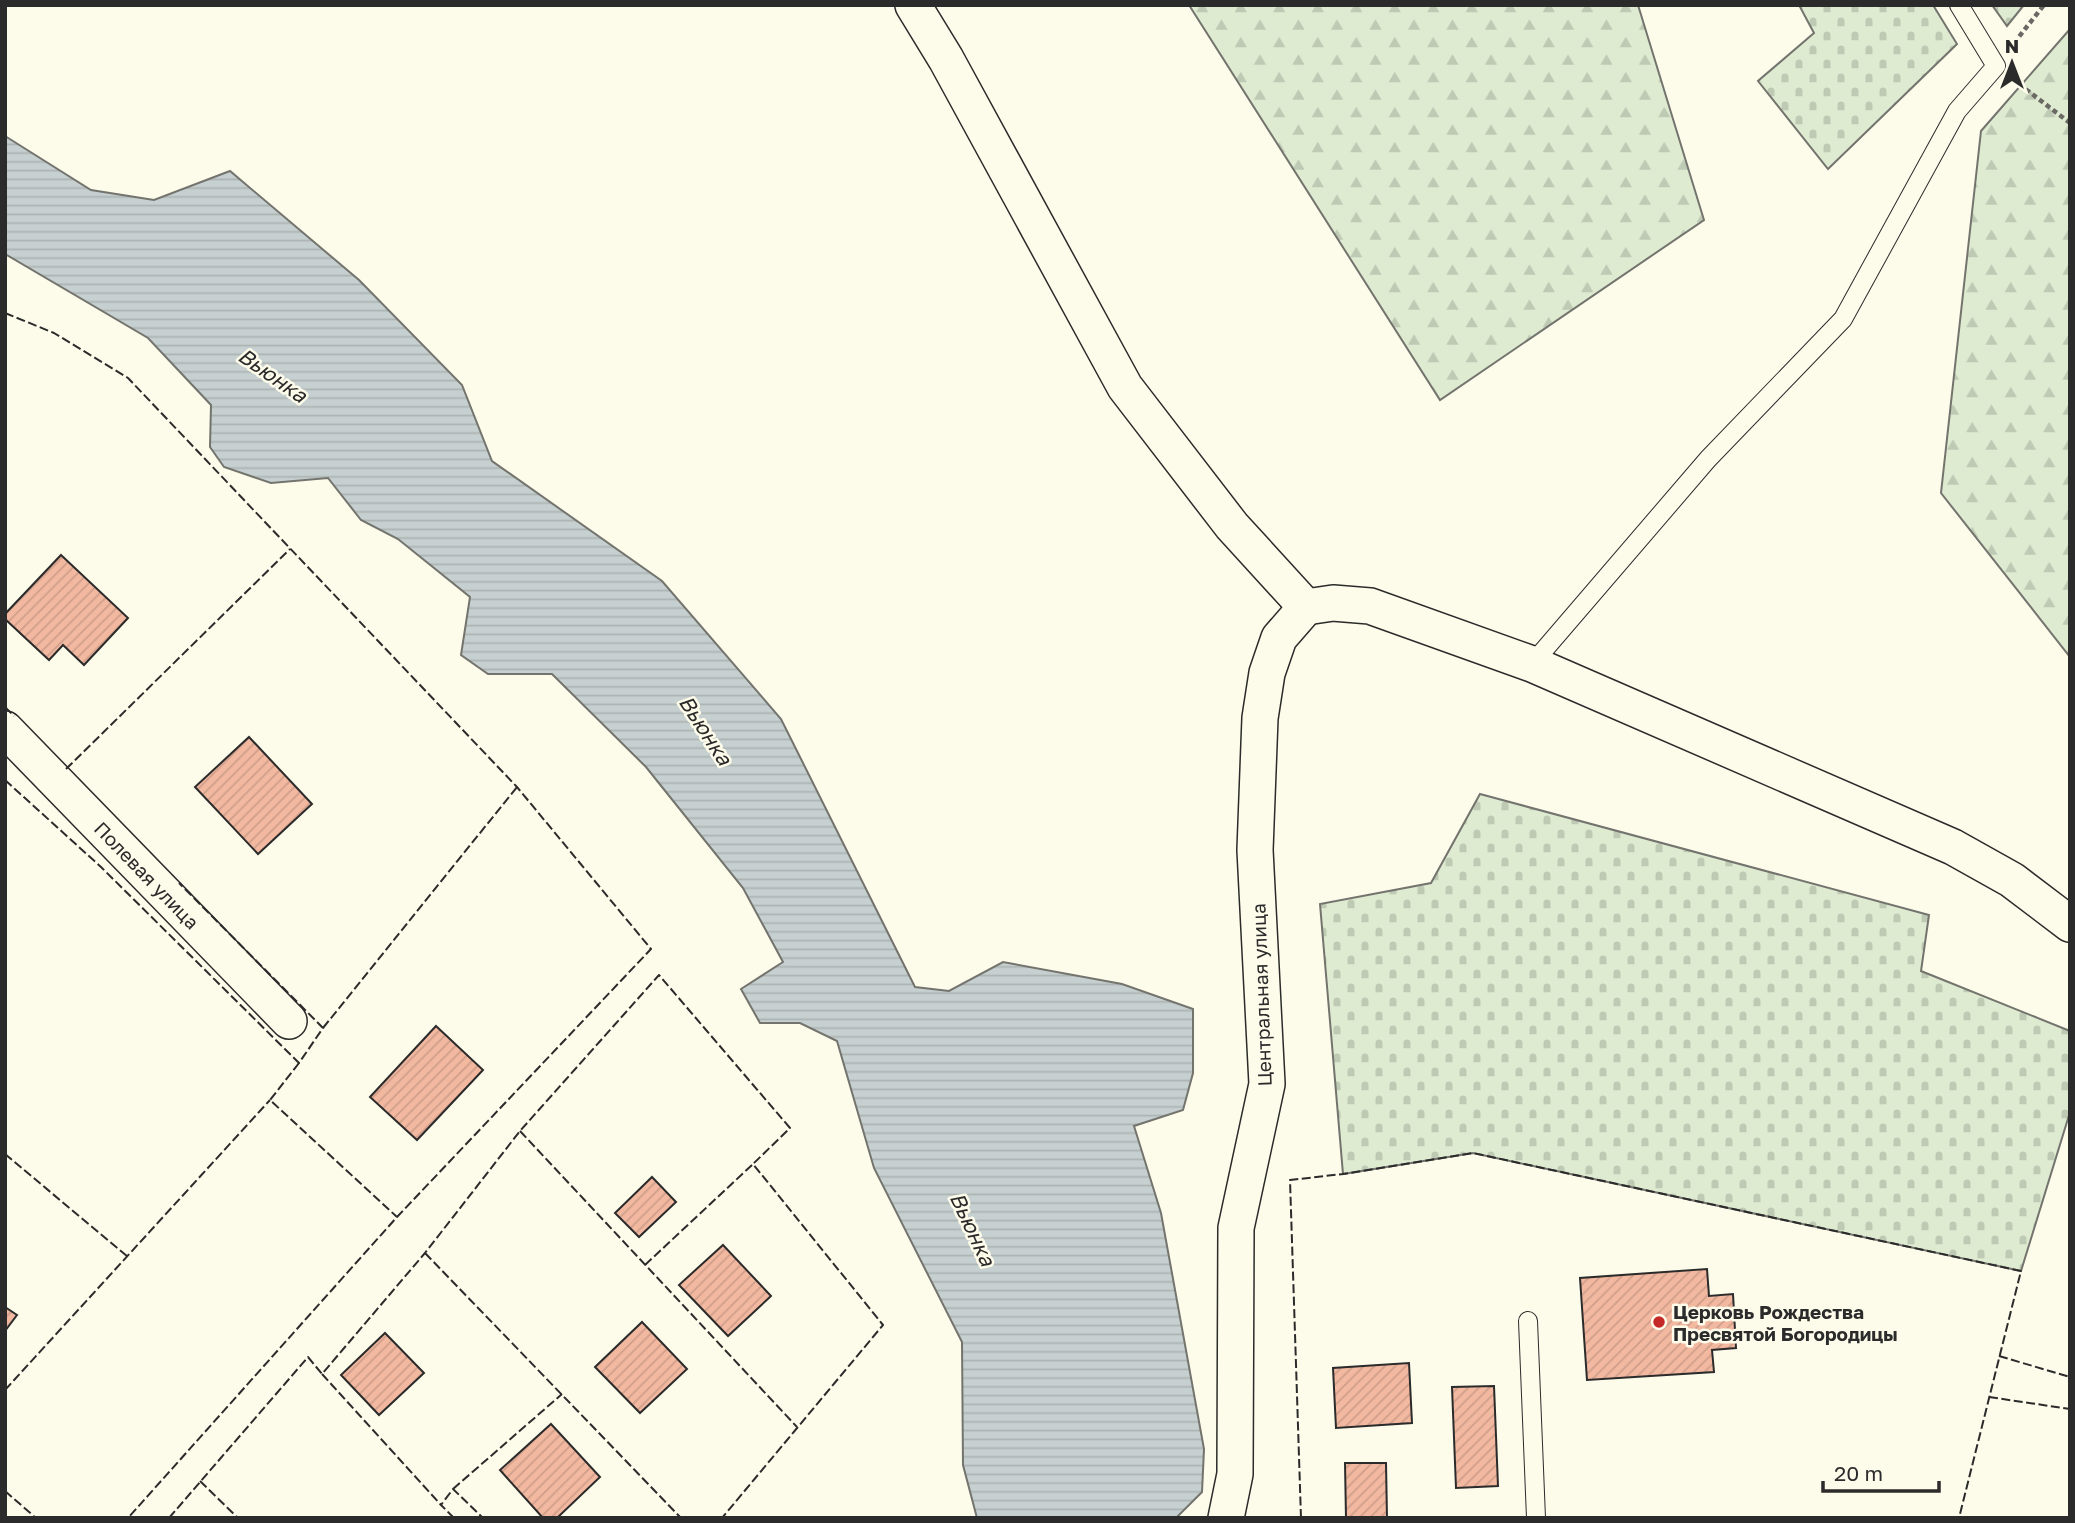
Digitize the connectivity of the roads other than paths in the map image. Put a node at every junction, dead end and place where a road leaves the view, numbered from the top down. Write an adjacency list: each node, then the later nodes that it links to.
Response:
1 (913, 5): 3 (street)
2 (1959, 5): 4 (lane)
3 (1306, 607): 4 (street); 9 (street, Центральная улица)
4 (1532, 664): 6 (street)
5 (5, 729): 7 (street, Полевая улица)
6 (2070, 924)
7 (289, 1021)
8 (1528, 1321): 10 (lane)
9 (1226, 1518)
10 (1535, 1518)

